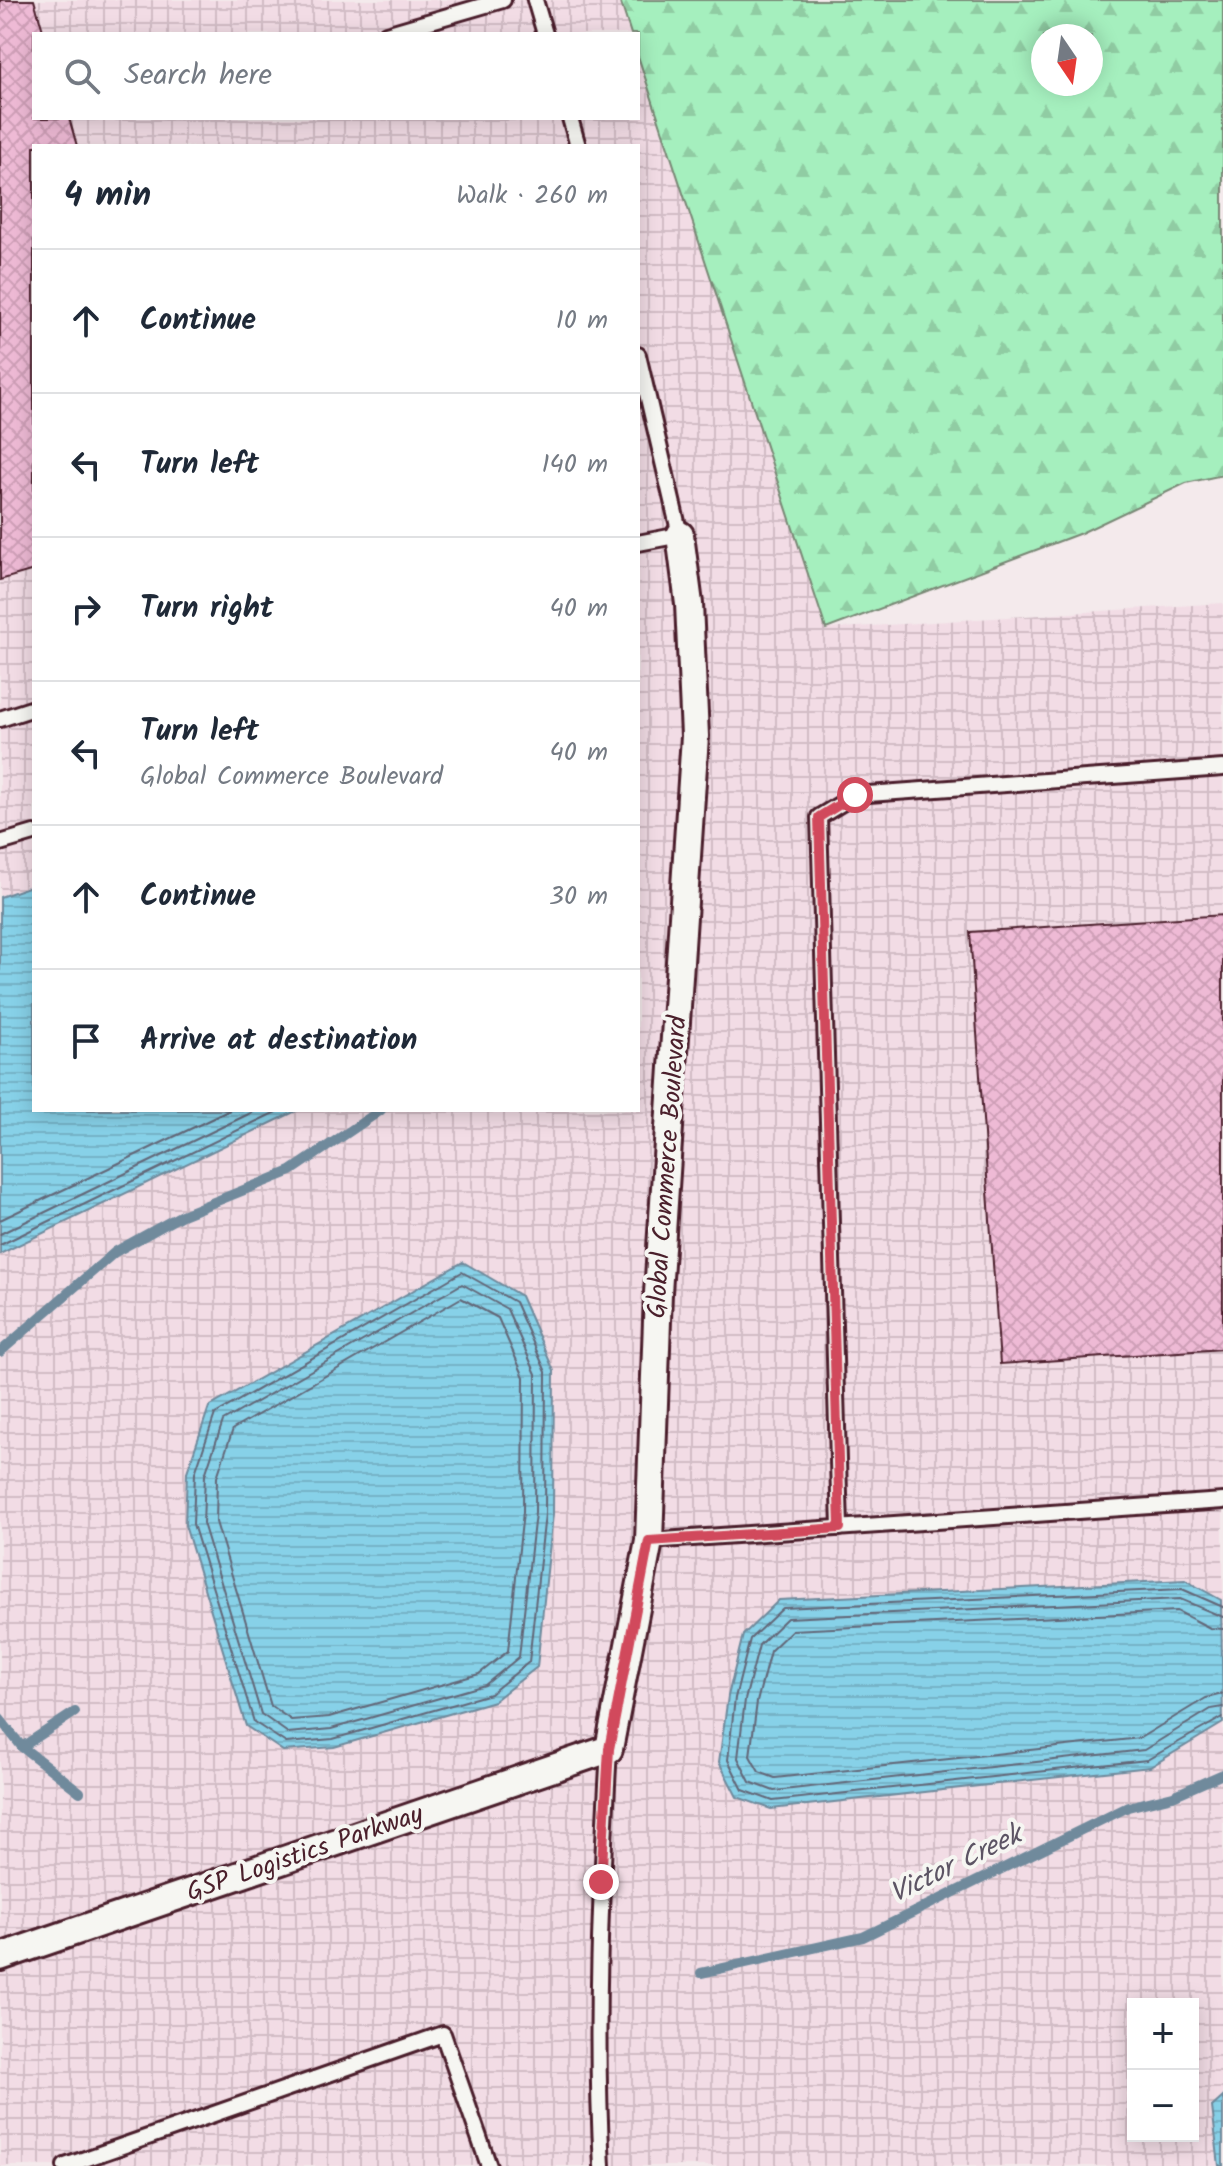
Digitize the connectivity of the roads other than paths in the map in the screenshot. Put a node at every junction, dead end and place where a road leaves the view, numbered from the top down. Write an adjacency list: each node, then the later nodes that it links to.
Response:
1 (503, 0): 3 (lane)
2 (535, 0): 4 (lane)
3 (393, 32)
4 (544, 32)
5 (571, 120): 6 (lane)
6 (577, 144)
7 (640, 364): 8 (lane)
8 (680, 535): 9 (lane); 17 (street, Global Commerce Boulevard)
9 (640, 543)
10 (32, 709): 11 (lane)
11 (0, 719)
12 (1223, 768): 16 (lane)
13 (32, 834): 14 (lane)
14 (0, 843)
15 (1223, 1501): 16 (lane)
16 (840, 1528): 17 (lane)
17 (649, 1541): 18 (street, Global Commerce Boulevard)
18 (609, 1749): 19 (street, GSP Logistics Parkway); 22 (lane)
19 (0, 1957)
20 (65, 2166): 21 (lane)
21 (489, 2166)
22 (602, 2166)

